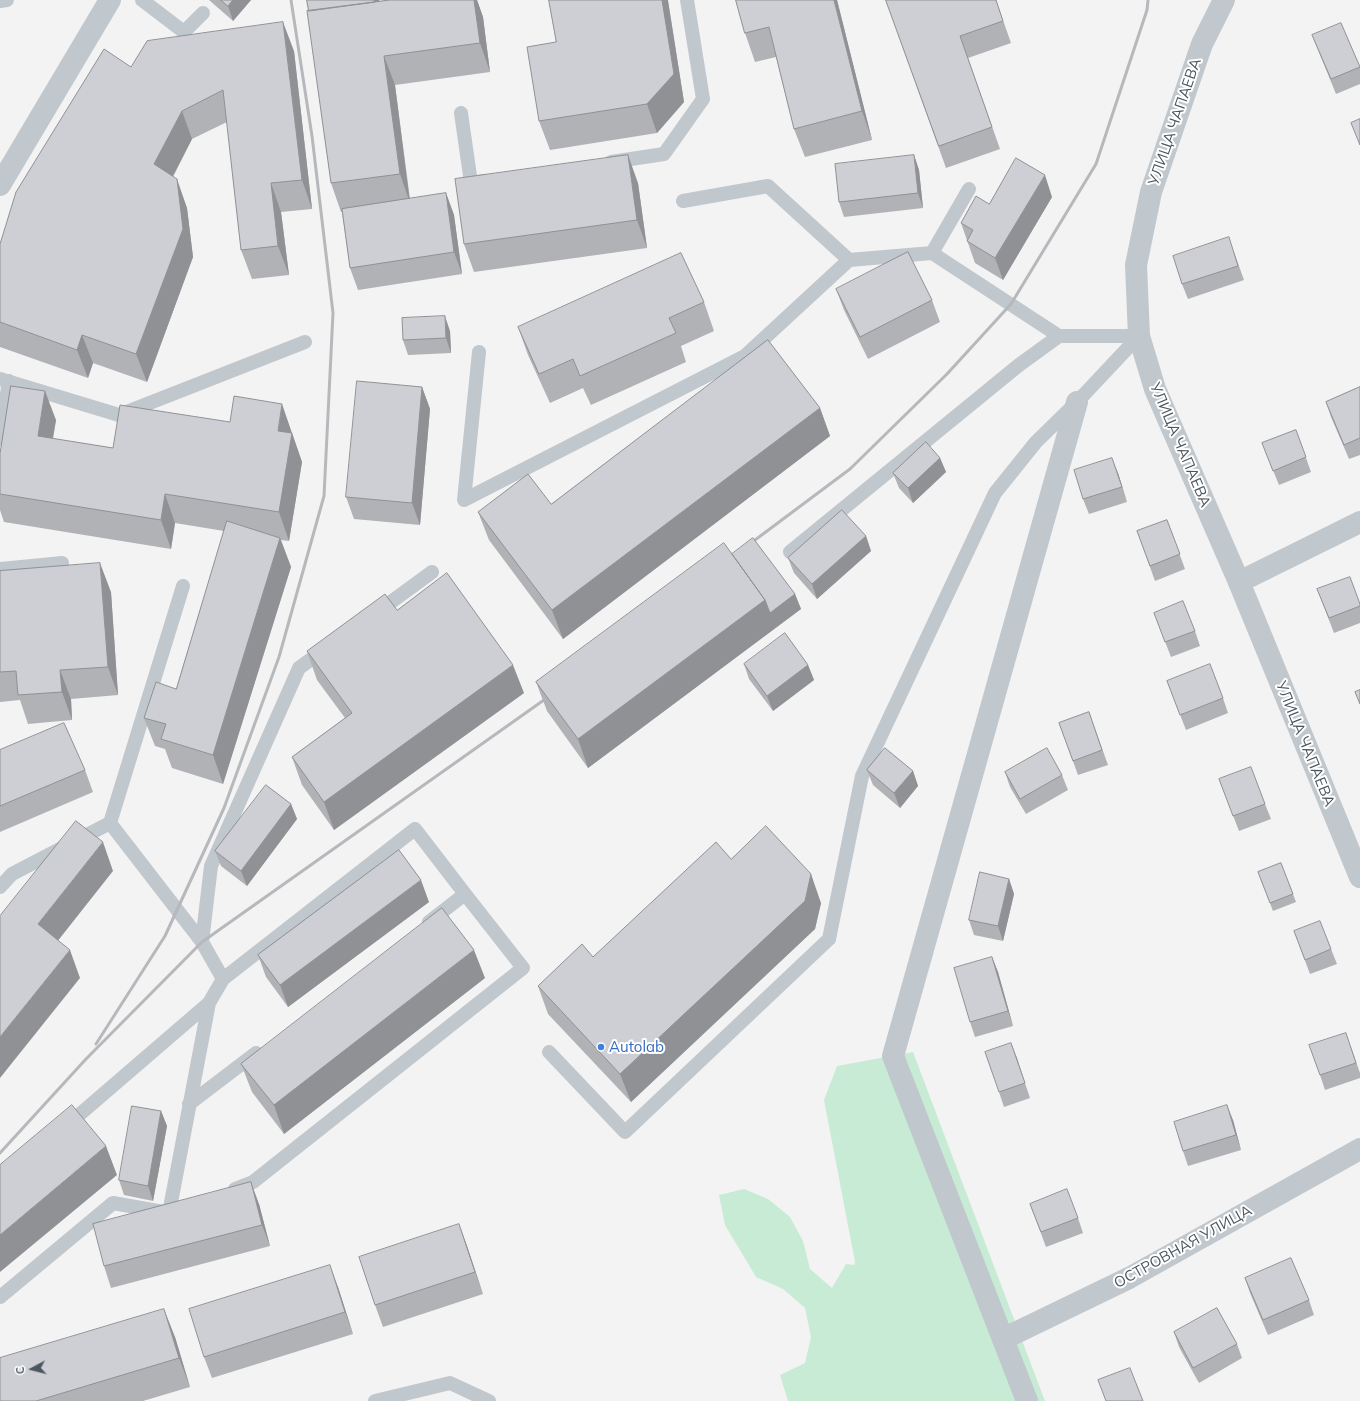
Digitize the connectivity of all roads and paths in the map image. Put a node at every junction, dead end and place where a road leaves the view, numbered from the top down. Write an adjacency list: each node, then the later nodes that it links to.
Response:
1 (7, 0): 7 (lane)
2 (110, 0): 13 (street)
3 (142, 0): 8 (lane)
4 (687, 0): 11 (lane)
5 (1211, 0): 9 (street)
6 (1224, 0): 9 (street, УЛИЦА ЧАПАЕВА)
7 (0, 1)
8 (202, 13)
9 (1202, 44): 19 (street, УЛИЦА ЧАПАЕВА)
10 (460, 113): 12 (lane)
11 (594, 165)
12 (494, 179)
13 (0, 185)
14 (969, 189): 16 (lane)
15 (683, 201): 17 (lane)
16 (932, 253): 17 (lane); 18 (lane)
17 (849, 260): 21 (lane)
18 (1059, 336): 19 (lane); 26 (lane)
19 (1139, 336): 23 (lane); 30 (street, УЛИЦА ЧАПАЕВА)
20 (305, 342): 22 (lane)
21 (480, 352)
22 (4, 380): 24 (lane)
23 (1077, 402): 43 (lane); 51 (street)
24 (0, 439)
25 (1360, 522): 30 (street)
26 (790, 552)
27 (62, 563): 28 (lane)
28 (0, 569)
29 (432, 572): 32 (lane)
30 (1239, 582): 35 (street, УЛИЦА ЧАПАЕВА)
31 (183, 586): 34 (lane)
32 (362, 622)
33 (337, 640): 39 (lane)
34 (110, 823): 36 (lane); 39 (lane)
35 (1360, 877)
36 (0, 887)
37 (465, 894): 38 (lane); 40 (lane); 47 (lane)
38 (415, 932)
39 (202, 942): 40 (lane)
40 (223, 979): 41 (lane)
41 (208, 1003): 44 (lane); 45 (lane)
42 (265, 1047): 44 (lane)
43 (549, 1052)
44 (189, 1104): 49 (lane)
45 (54, 1137)
46 (1360, 1149): 51 (street, ОСТРОВНАЯ УЛИЦА)
47 (224, 1192)
48 (182, 1208): 49 (lane)
49 (168, 1213): 50 (lane)
50 (0, 1297)
51 (1003, 1339): 54 (street)
52 (375, 1401): 53 (lane)
53 (489, 1401)
54 (1027, 1401)

